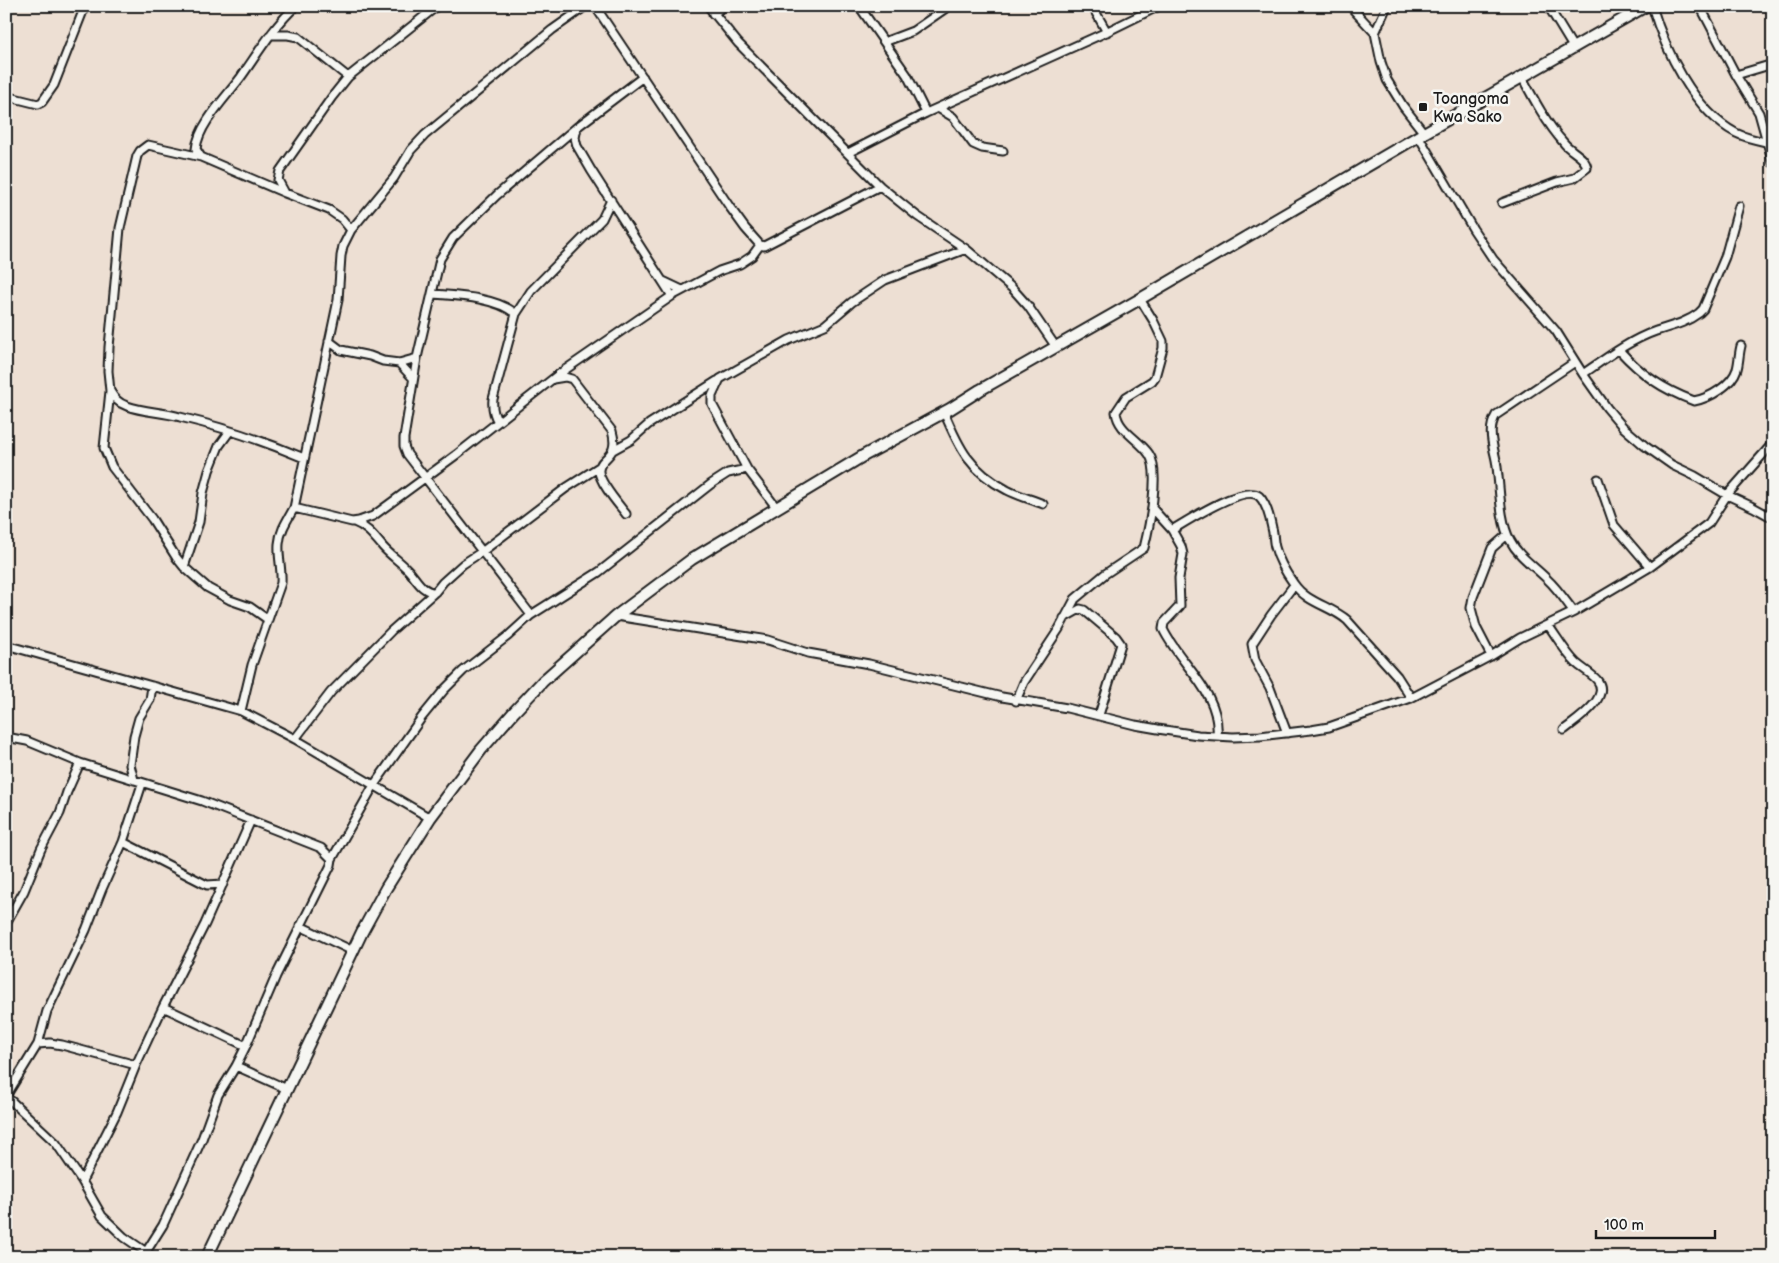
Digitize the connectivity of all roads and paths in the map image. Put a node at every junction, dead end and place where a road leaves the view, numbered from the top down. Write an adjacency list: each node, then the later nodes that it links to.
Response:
1 (85, 6): 29 (street)
2 (296, 6): 21 (street)
3 (437, 6): 26 (street)
4 (586, 6): 44 (street)
5 (595, 6): 27 (street)
6 (708, 6): 18 (street)
7 (724, 6): 18 (street)
8 (859, 6): 22 (street)
9 (949, 6): 22 (street)
10 (1092, 6): 19 (street)
11 (1159, 6): 19 (street)
12 (1350, 6): 20 (street)
13 (1387, 6): 20 (street)
14 (1548, 6): 23 (street)
15 (1646, 6): 23 (main road)
16 (1652, 6): 34 (street)
17 (1700, 6): 25 (street)
18 (713, 14): 36 (street)
19 (1107, 32): 30 (street)
20 (1376, 33): 33 (street)
21 (270, 36): 26 (street); 37 (street)
22 (884, 42): 31 (street)
23 (1573, 47): 28 (main road)
24 (1773, 64): 25 (street)
25 (1736, 75): 34 (street)
26 (348, 77): 40 (street)
27 (643, 77): 32 (street); 45 (street)
28 (1522, 77): 33 (main road); 42 (street)
29 (6, 96)
30 (938, 108): 31 (street); 35 (street)
31 (926, 113): 36 (street)
32 (577, 127): 41 (street); 49 (street)
33 (1422, 135): 51 (main road); 60 (street)
34 (1766, 142): 38 (street)
35 (1003, 151)
36 (848, 153): 39 (street)
37 (201, 158): 40 (street); 66 (street)
38 (1773, 161)
39 (880, 186): 45 (street); 46 (street)
40 (285, 193): 44 (street)
41 (611, 200): 47 (street); 52 (street)
42 (1502, 203)
43 (1739, 206): 57 (street)
44 (351, 230): 53 (street)
45 (760, 245): 48 (street)
46 (966, 249): 55 (street); 65 (street)
47 (663, 280): 48 (street); 50 (street)
48 (682, 290): 50 (street)
49 (432, 294): 52 (street); 59 (street)
50 (672, 296): 64 (street)
51 (1140, 299): 55 (main road); 81 (street)
52 (516, 314): 68 (street)
53 (329, 341): 56 (street); 58 (street)
54 (1741, 346): 57 (street)
55 (1056, 347): 67 (main road)
56 (341, 350): 58 (street); 61 (street)
57 (1619, 350): 62 (street)
58 (325, 357): 72 (street)
59 (417, 358): 61 (street); 63 (street)
60 (1576, 362): 62 (street); 88 (street)
61 (399, 363): 63 (street)
62 (1583, 374): 77 (street)
63 (413, 378): 76 (street)
64 (553, 379): 68 (street); 71 (street)
65 (720, 379): 71 (street); 74 (street)
66 (110, 391): 69 (street); 90 (street)
67 (944, 412): 78 (street); 79 (main road)
68 (498, 422): 76 (street)
69 (230, 431): 72 (street); 90 (street)
70 (1773, 443): 77 (street)
71 (613, 450): 73 (street)
72 (304, 458): 80 (street)
73 (599, 467): 82 (street); 89 (street)
74 (747, 468): 79 (street); 95 (street)
75 (1598, 478): 91 (street)
76 (425, 479): 83 (street); 89 (street)
77 (1727, 496): 84 (street); 91 (street)
78 (1043, 504)
79 (776, 507): 96 (main road)
80 (294, 508): 85 (street); 98 (street)
81 (1152, 508): 86 (street); 97 (street)
82 (626, 514)
83 (373, 516): 85 (street); 87 (street)
84 (1773, 518)
85 (352, 522): 87 (street)
86 (1172, 530): 92 (street); 109 (street)
87 (373, 533): 93 (street)
88 (1507, 535): 94 (street); 101 (street)
89 (483, 551): 93 (street); 95 (street)
90 (184, 567): 98 (street)
91 (1650, 567): 94 (street)
92 (1294, 585): 103 (street); 108 (street)
93 (435, 592): 111 (street)
94 (1574, 612): 99 (street)
95 (531, 615): 115 (street)
96 (616, 616): 104 (street); 116 (main road)
97 (1064, 618): 104 (street); 106 (street)
98 (267, 619): 105 (street)
99 (1548, 625): 101 (street); 107 (street)
100 (6, 645): 102 (street)
101 (1491, 656): 103 (street)
102 (152, 686): 105 (street); 113 (street)
103 (1411, 698): 108 (street)
104 (1016, 700): 106 (street)
105 (241, 711): 111 (street)
106 (1099, 715): 109 (street)
107 (1564, 730)
108 (1287, 733): 109 (street)
109 (1217, 736)
110 (6, 737): 112 (street)
111 (295, 739): 115 (street)
112 (80, 763): 113 (street); 123 (street)
113 (134, 780): 114 (street)
114 (142, 784): 117 (street); 118 (street)
115 (374, 785): 116 (street); 119 (street)
116 (430, 818): 125 (main road)
117 (251, 820): 119 (street); 120 (street)
118 (123, 842): 121 (street); 127 (street)
119 (332, 859): 124 (street)
120 (223, 884): 121 (street); 122 (street)
121 (207, 885): 122 (street)
122 (216, 898): 126 (street)
123 (6, 923)
124 (300, 926): 125 (street); 128 (street)
125 (352, 951): 131 (main road)
126 (163, 1007): 128 (street); 129 (street)
127 (38, 1044): 129 (street); 132 (street)
128 (246, 1046): 130 (street)
129 (136, 1065): 132 (street)
130 (236, 1066): 131 (street); 133 (street)
131 (287, 1088): 134 (main road)
132 (82, 1181): 133 (street)
133 (148, 1254)
134 (207, 1257)

